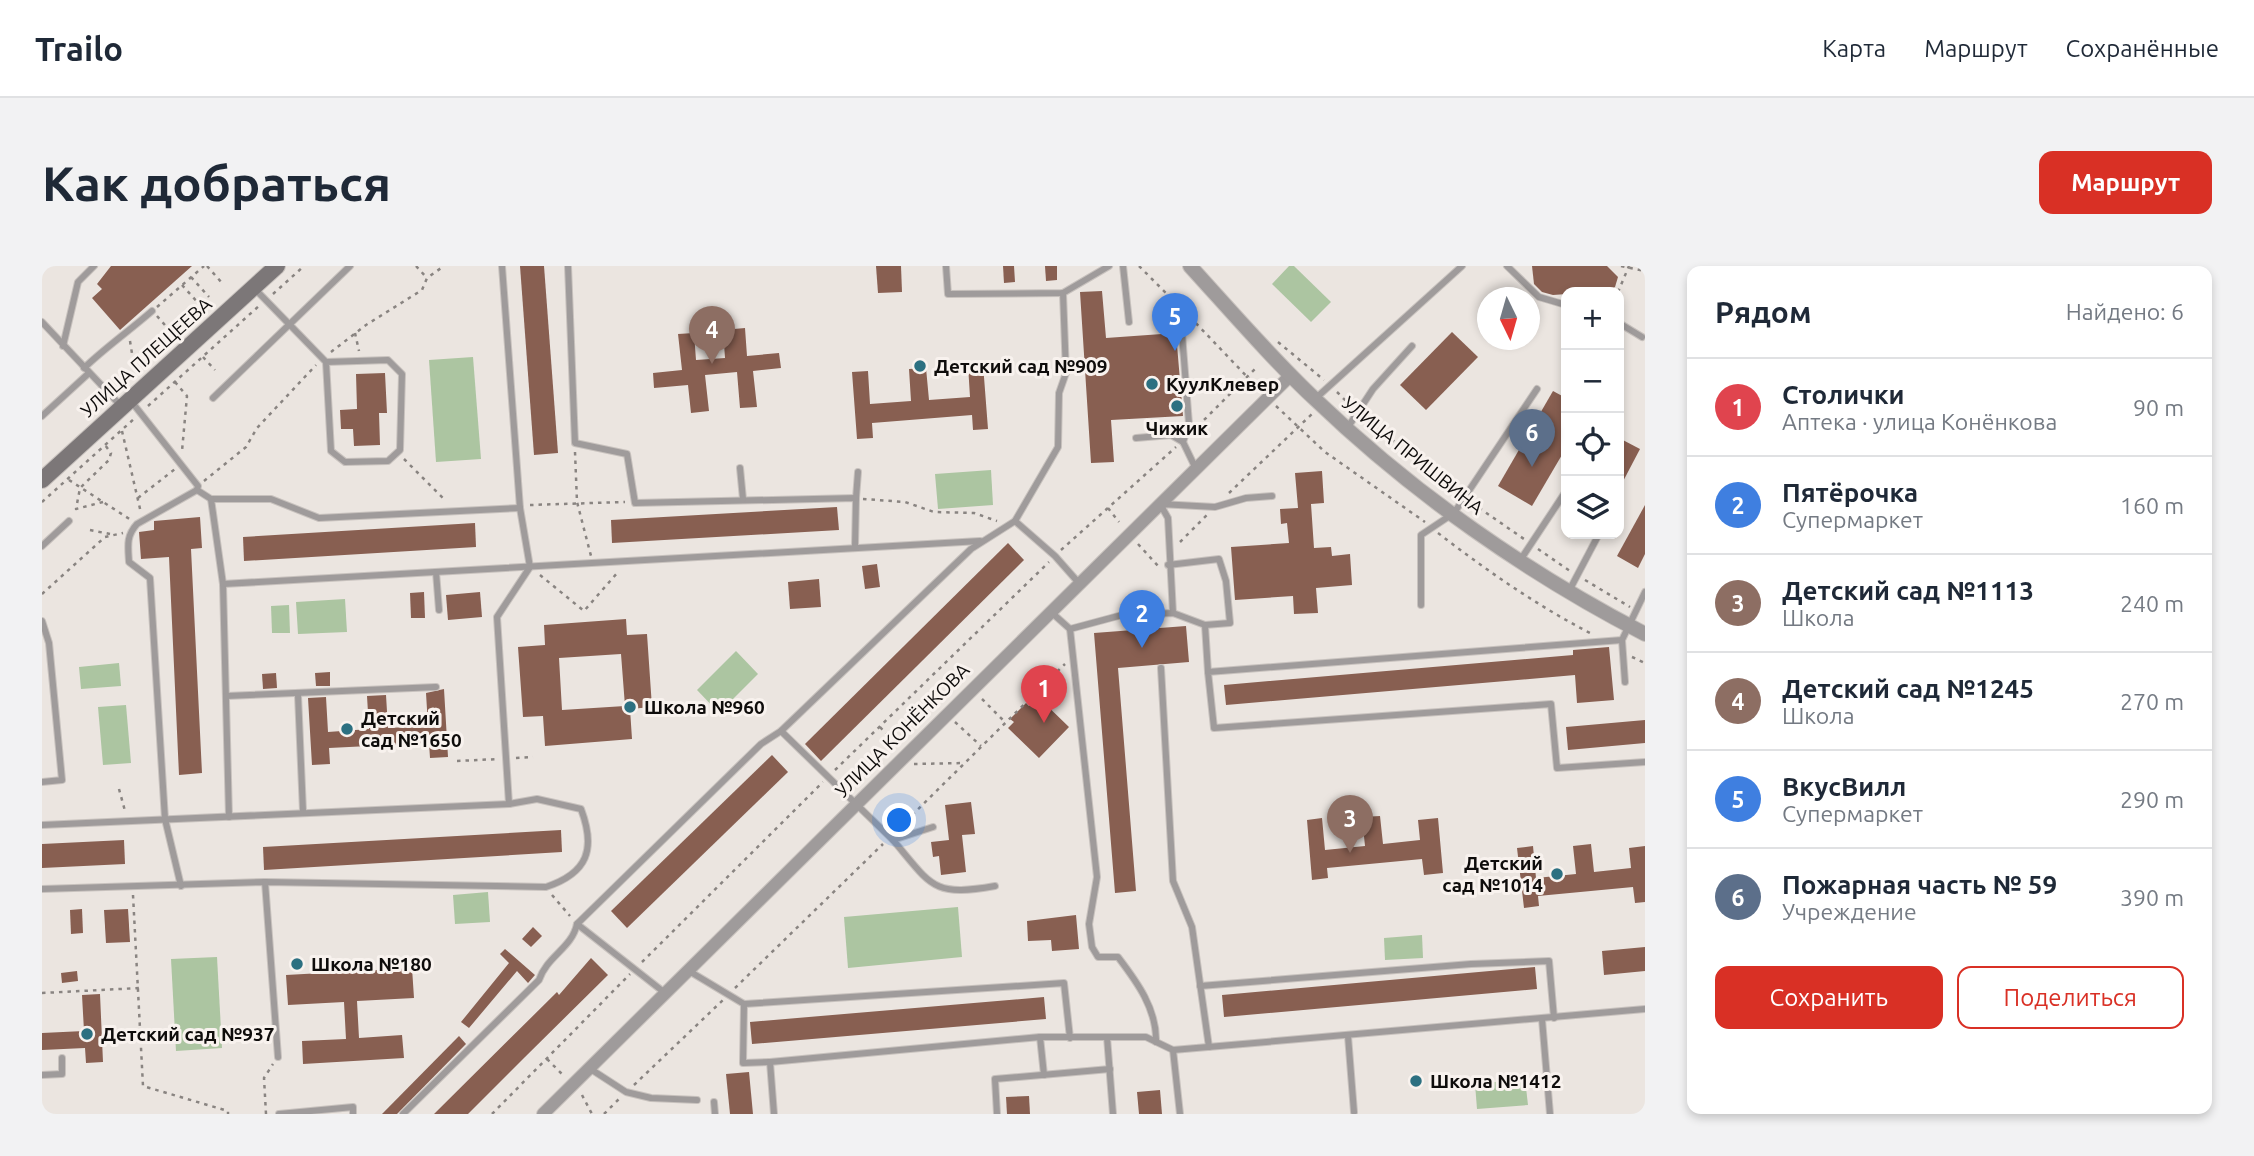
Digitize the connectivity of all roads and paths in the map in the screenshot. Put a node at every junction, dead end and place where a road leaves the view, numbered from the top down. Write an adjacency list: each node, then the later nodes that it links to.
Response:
1 (94, 266): 44 (lane)
2 (205, 266): 20 (path); 22 (path)
3 (277, 266): 25 (main road, УЛИЦА ПЛЕЩЕЕВА)
4 (304, 266): 28 (path)
5 (350, 266): 37 (lane)
6 (416, 266): 21 (path)
7 (502, 266): 96 (lane)
8 (568, 266): 71 (lane)
9 (946, 266): 26 (lane)
10 (1109, 266): 19 (lane)
11 (1123, 266): 36 (lane)
12 (1139, 266): 32 (path)
13 (1189, 266): 53 (street, УЛИЦА ПРИШВИНА)
14 (1462, 266): 33 (lane)
15 (1507, 266): 30 (lane)
16 (1621, 266): 17 (path)
17 (1628, 267): 18 (path); 24 (path)
18 (1645, 268)
19 (1101, 269): 26 (lane)
20 (191, 276): 23 (path); 27 (path)
21 (428, 278)
22 (223, 284)
23 (182, 285): 31 (path); 34 (path)
24 (1620, 287)
25 (254, 288): 28 (lane); 60 (main road, УЛИЦА ПЛЕЩЕЕВА)
26 (1063, 293): 100 (lane)
27 (209, 297)
28 (265, 301): 37 (lane); 46 (path)
29 (1405, 304): 33 (lane)
30 (1561, 304)
31 (200, 305)
32 (1180, 307): 54 (path); 70 (lane)
33 (1411, 310): 57 (lane)
34 (152, 311): 39 (lane); 40 (path)
35 (42, 322): 44 (lane)
36 (1129, 322)
37 (288, 325): 48 (lane); 59 (lane)
38 (1624, 326): 43 (lane)
39 (129, 331): 49 (path); 52 (lane)
40 (171, 332)
41 (355, 333): 47 (path)
42 (1272, 336): 57 (path)
43 (1642, 337)
44 (63, 346): 52 (lane)
45 (1412, 346): 63 (lane)
46 (203, 357): 51 (path); 55 (path)
47 (361, 361): 48 (lane); 73 (lane)
48 (326, 362): 73 (lane)
49 (134, 366)
50 (1258, 366): 54 (path)
51 (215, 370)
52 (87, 371): 60 (lane); 65 (lane)
53 (1290, 375): 62 (street, УЛИЦА ПРИШВИНА); 76 (street, УЛИЦА КОНЁНКОВА)
54 (1246, 376): 56 (path); 70 (path)
55 (175, 382): 64 (path); 74 (path)
56 (1255, 385)
57 (1330, 385): 62 (lane); 63 (path)
58 (1538, 389): 87 (lane)
59 (213, 398)
60 (126, 403): 64 (lane); 78 (main road, УЛИЦА ПЛЕЩЕЕВА)
61 (1275, 405): 66 (path)
62 (1314, 406): 66 (path); 67 (street, УЛИЦА ПРИШВИНА)
63 (1357, 412): 67 (lane); 87 (path)
64 (141, 413): 68 (path); 74 (lane)
65 (42, 416)
66 (1297, 426): 95 (path); 104 (path)
67 (1347, 429): 98 (street, УЛИЦА ПРИШВИНА)
68 (121, 430): 72 (path); 83 (path)
69 (1136, 438): 70 (lane)
70 (1183, 442): 76 (lane); 94 (path)
71 (575, 443): 91 (path); 92 (lane)
72 (105, 445): 79 (path); 80 (path)
73 (397, 452): 97 (path)
74 (181, 464): 81 (lane); 83 (path)
75 (740, 468): 86 (lane)
76 (1196, 469): 93 (street, УЛИЦА КОНЁНКОВА)
77 (858, 472): 84 (lane)
78 (42, 480)
79 (67, 480): 80 (path); 89 (path)
80 (80, 488): 90 (path); 90 (path)
81 (197, 490): 85 (lane); 101 (lane)
82 (1272, 496): 95 (lane)
83 (138, 498): 101 (path)
84 (856, 498): 86 (lane); 102 (path); 113 (lane)
85 (211, 499): 97 (lane); 125 (lane)
86 (743, 499): 92 (lane)
87 (1465, 499): 98 (lane); 111 (path)
88 (1561, 499): 111 (lane)
89 (42, 502)
90 (103, 502): 101 (path)
91 (577, 502): 92 (path); 96 (path); 118 (path)
92 (635, 502)
93 (1160, 504): 95 (lane); 114 (lane); 124 (street, УЛИЦА КОНЁНКОВА)
94 (1107, 507): 103 (path); 115 (path)
95 (1215, 507): 114 (path)
96 (520, 508): 97 (lane); 120 (lane)
97 (456, 511)
98 (1454, 513): 104 (lane); 117 (street, УЛИЦА ПРИШВИНА)
99 (69, 521): 112 (lane)
100 (1015, 521): 109 (lane); 115 (lane)
101 (140, 522): 106 (lane)
102 (1000, 522)
103 (1119, 522)
104 (1430, 526): 129 (lane); 140 (path)
105 (90, 530): 107 (path)
106 (129, 532): 107 (path); 170 (lane)
107 (113, 534): 128 (path)
108 (1596, 539): 123 (lane)
109 (982, 541): 113 (lane); 154 (lane)
110 (1136, 541): 121 (path)
111 (1532, 545): 117 (lane); 123 (path)
112 (42, 546)
113 (855, 547): 116 (lane)
114 (1170, 552): 119 (lane)
115 (1055, 556): 124 (lane); 153 (path)
116 (628, 561): 118 (lane); 120 (path)
117 (1520, 561): 126 (street, УЛИЦА ПРИШВИНА)
118 (593, 563): 120 (lane)
119 (1168, 565): 133 (lane); 135 (lane)
120 (530, 566): 122 (lane); 158 (lane)
121 (1159, 567)
122 (436, 572): 125 (lane); 130 (lane)
123 (1577, 575): 126 (lane); 132 (path)
124 (1078, 582): 131 (street, УЛИЦА КОНЁНКОВА)
125 (223, 584): 149 (lane)
126 (1569, 591): 136 (street, УЛИЦА ПРИШВИНА)
127 (1645, 592): 132 (lane)
128 (42, 594)
129 (1421, 605)
130 (439, 610)
131 (1049, 610): 137 (lane); 167 (street, УЛИЦА КОНЁНКОВА)
132 (1636, 611): 136 (lane)
133 (1172, 613): 135 (lane); 137 (lane)
134 (42, 621): 164 (lane)
135 (1205, 625): 145 (lane)
136 (1629, 626): 138 (street, УЛИЦА ПРИШВИНА); 139 (lane)
137 (1070, 629): 142 (lane)
138 (1645, 634)
139 (1622, 640): 140 (lane); 141 (lane)
140 (1610, 641): 145 (lane)
141 (1622, 650): 143 (path); 146 (lane)
142 (1073, 657): 151 (path); 197 (lane)
143 (1645, 663)
144 (1161, 668): 184 (lane)
145 (1208, 672): 160 (lane)
146 (1625, 682)
147 (436, 687): 148 (lane)
148 (298, 695): 149 (lane); 168 (lane)
149 (226, 696): 169 (lane)
150 (980, 697): 151 (path)
151 (1004, 721): 156 (path)
152 (955, 722): 156 (path)
153 (880, 726): 155 (path); 163 (path)
154 (781, 731): 163 (lane); 181 (lane)
155 (897, 745)
156 (981, 746): 161 (path)
157 (533, 757): 158 (path)
158 (506, 758): 159 (path); 166 (lane)
159 (457, 761)
160 (1645, 762)
161 (965, 763): 162 (path); 174 (path)
162 (914, 764)
163 (827, 778): 167 (lane); 182 (path)
164 (42, 782)
165 (119, 789): 171 (path)
166 (509, 804): 168 (lane); 179 (lane)
167 (854, 805): 174 (lane); 183 (street, УЛИЦА КОНЁНКОВА)
168 (303, 811): 169 (lane)
169 (229, 817): 170 (lane)
170 (165, 819): 171 (lane); 176 (lane)
171 (128, 821): 172 (lane)
172 (42, 825)
173 (933, 827): 174 (lane)
174 (892, 838): 177 (lane); 188 (path)
175 (265, 881): 176 (lane); 179 (lane); 200 (lane)
176 (181, 886): 178 (lane)
177 (995, 886)
178 (133, 887): 180 (lane); 185 (path)
179 (546, 887): 181 (path)
180 (42, 889)
181 (577, 924): 182 (lane); 218 (lane)
182 (636, 968): 187 (lane); 202 (path)
183 (688, 970): 187 (street, УЛИЦА КОНЁНКОВА); 188 (lane)
184 (1200, 986): 191 (lane); 198 (lane)
185 (139, 988): 186 (path); 214 (path)
186 (42, 993)
187 (665, 993): 204 (street, УЛИЦА КОНЁНКОВА)
188 (728, 996): 189 (lane); 209 (path)
189 (744, 1004): 196 (lane); 203 (lane)
190 (1645, 1009): 191 (lane)
191 (1554, 1018): 192 (lane)
192 (1542, 1019): 193 (lane); 228 (lane)
193 (1349, 1035): 198 (lane); 213 (lane)
194 (1040, 1037): 196 (lane); 203 (lane); 208 (lane)
195 (1107, 1037): 196 (lane); 197 (lane); 205 (lane)
196 (1070, 1038)
197 (1156, 1042): 199 (lane)
198 (1209, 1047): 199 (lane)
199 (1173, 1050): 227 (lane)
200 (278, 1057): 215 (path)
201 (62, 1058): 207 (lane)
202 (547, 1058): 206 (path); 219 (path)
203 (770, 1062): 224 (lane)
204 (589, 1068): 209 (lane); 220 (street, УЛИЦА КОНЁНКОВА)
205 (1110, 1069): 208 (lane); 226 (lane)
206 (562, 1074)
207 (42, 1075)
208 (1044, 1075): 225 (lane)
209 (626, 1093): 211 (lane); 222 (path)
210 (582, 1095): 221 (path)
211 (697, 1100)
212 (714, 1102): 223 (lane)
213 (1354, 1112)
214 (228, 1114)
215 (266, 1114)
216 (279, 1114): 217 (lane)
217 (354, 1114)
218 (403, 1114)
219 (492, 1114)
220 (543, 1114)
221 (592, 1114)
222 (604, 1114)
223 (715, 1114)
224 (774, 1114)
225 (997, 1114)
226 (1113, 1114)
227 (1180, 1114)
228 (1550, 1114)

